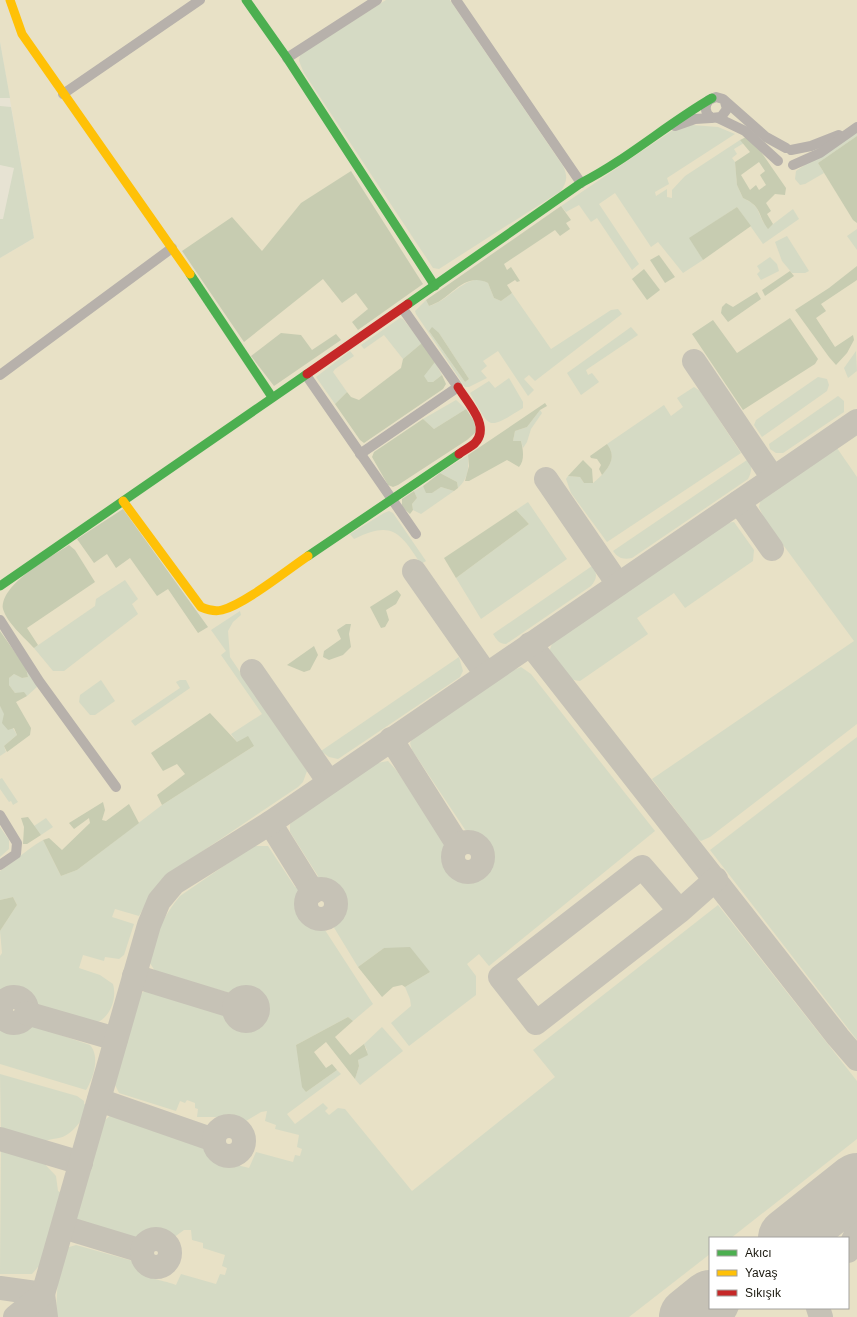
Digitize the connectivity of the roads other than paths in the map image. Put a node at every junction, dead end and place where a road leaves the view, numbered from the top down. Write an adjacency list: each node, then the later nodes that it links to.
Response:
1 (10, 0): 7 (street)
2 (200, 0): 7 (street)
3 (246, 0): 6 (street)
4 (377, 0): 6 (street)
5 (456, 0): 16 (street)
6 (287, 58): 18 (street)
7 (63, 94): 17 (street)
8 (712, 98): 9 (street); 10 (street); 12 (street)
9 (725, 102): 10 (street); 13 (street)
10 (715, 118): 12 (street); 14 (street)
11 (856, 128): 13 (street); 15 (street)
12 (662, 132): 16 (street)
13 (788, 149): 14 (street); 15 (street)
14 (778, 161): 15 (street)
15 (793, 165)
16 (581, 183): 18 (street)
17 (172, 248): 20 (street); 23 (street)
18 (435, 286): 19 (street)
19 (403, 309): 21 (street); 22 (street)
20 (0, 375)
21 (306, 375): 23 (street); 24 (street)
22 (458, 387): 24 (street); 25 (street)
23 (272, 397): 26 (street)
24 (360, 454): 25 (street)
25 (391, 500): 26 (street); 27 (street)
26 (123, 501): 28 (street)
27 (416, 534)
28 (0, 586)
29 (0, 620): 30 (street)
30 (116, 787)
31 (0, 815): 32 (street)
32 (0, 865)

